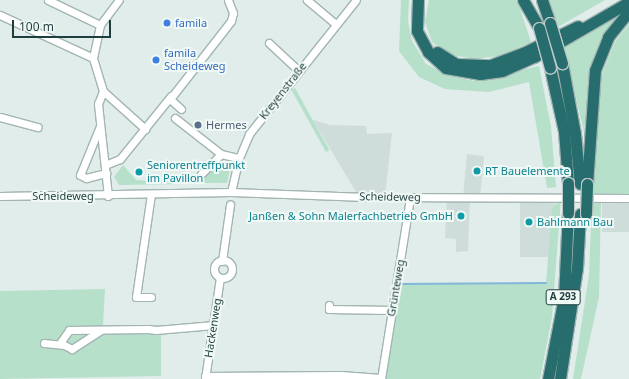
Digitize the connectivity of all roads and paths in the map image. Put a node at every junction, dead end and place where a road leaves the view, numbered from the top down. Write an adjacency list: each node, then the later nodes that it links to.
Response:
1 (48, 0): 16 (street)
2 (119, 0): 16 (street)
3 (125, 0): 16 (street)
4 (228, 0): 23 (street)
5 (307, 0): 17 (street)
6 (356, 0): 17 (street, Kreyenstraße)
7 (418, 0): 13 (highway)
8 (425, 0): 12 (highway)
9 (523, 0): 18 (highway)
10 (529, 0): 18 (highway, A 293)
11 (542, 0): 35 (highway, A 293, bridge)
12 (619, 0)
13 (629, 2)
14 (629, 11): 35 (highway)
15 (0, 15): 20 (street)
16 (101, 23): 20 (street)
17 (336, 24): 21 (street, Kreyenstraße)
18 (539, 28): 55 (highway, A 293, bridge)
19 (269, 43): 21 (street)
20 (93, 58): 22 (street)
21 (299, 71): 31 (street, Kreyenstraße)
22 (103, 91): 27 (street); 29 (street)
23 (171, 96): 24 (street); 29 (street)
24 (181, 109)
25 (0, 117): 28 (street)
26 (174, 118): 30 (street)
27 (100, 126): 32 (street); 33 (street)
28 (38, 127)
29 (145, 129): 32 (street)
30 (220, 154): 31 (street); 34 (street)
31 (239, 158): 36 (street, Kreyenstraße)
32 (106, 165): 33 (street)
33 (106, 173): 39 (street)
34 (200, 174)
35 (583, 184): 56 (highway, A 293)
36 (231, 192): 37 (street, Scheideweg); 40 (street, Scheideweg)
37 (151, 194): 39 (street, Scheideweg); 45 (street)
38 (0, 196): 39 (street, Scheideweg)
39 (108, 196)
40 (410, 198): 41 (street, Scheideweg); 47 (street, Grünteweg)
41 (629, 198)
42 (230, 205): 43 (street, Hackenweg)
43 (222, 261): 44 (street, Hackenweg); 44 (street, Hackenweg)
44 (220, 278): 48 (street, Hackenweg)
45 (151, 297)
46 (329, 309): 47 (street)
47 (392, 310): 54 (street, Grünteweg)
48 (214, 325): 49 (street); 52 (street, Hackenweg)
49 (101, 330): 51 (street); 51 (street)
50 (44, 343): 51 (street)
51 (62, 345)
52 (205, 378): 53 (street)
53 (275, 378): 54 (street)
54 (381, 379)
55 (548, 379)
56 (560, 379)

